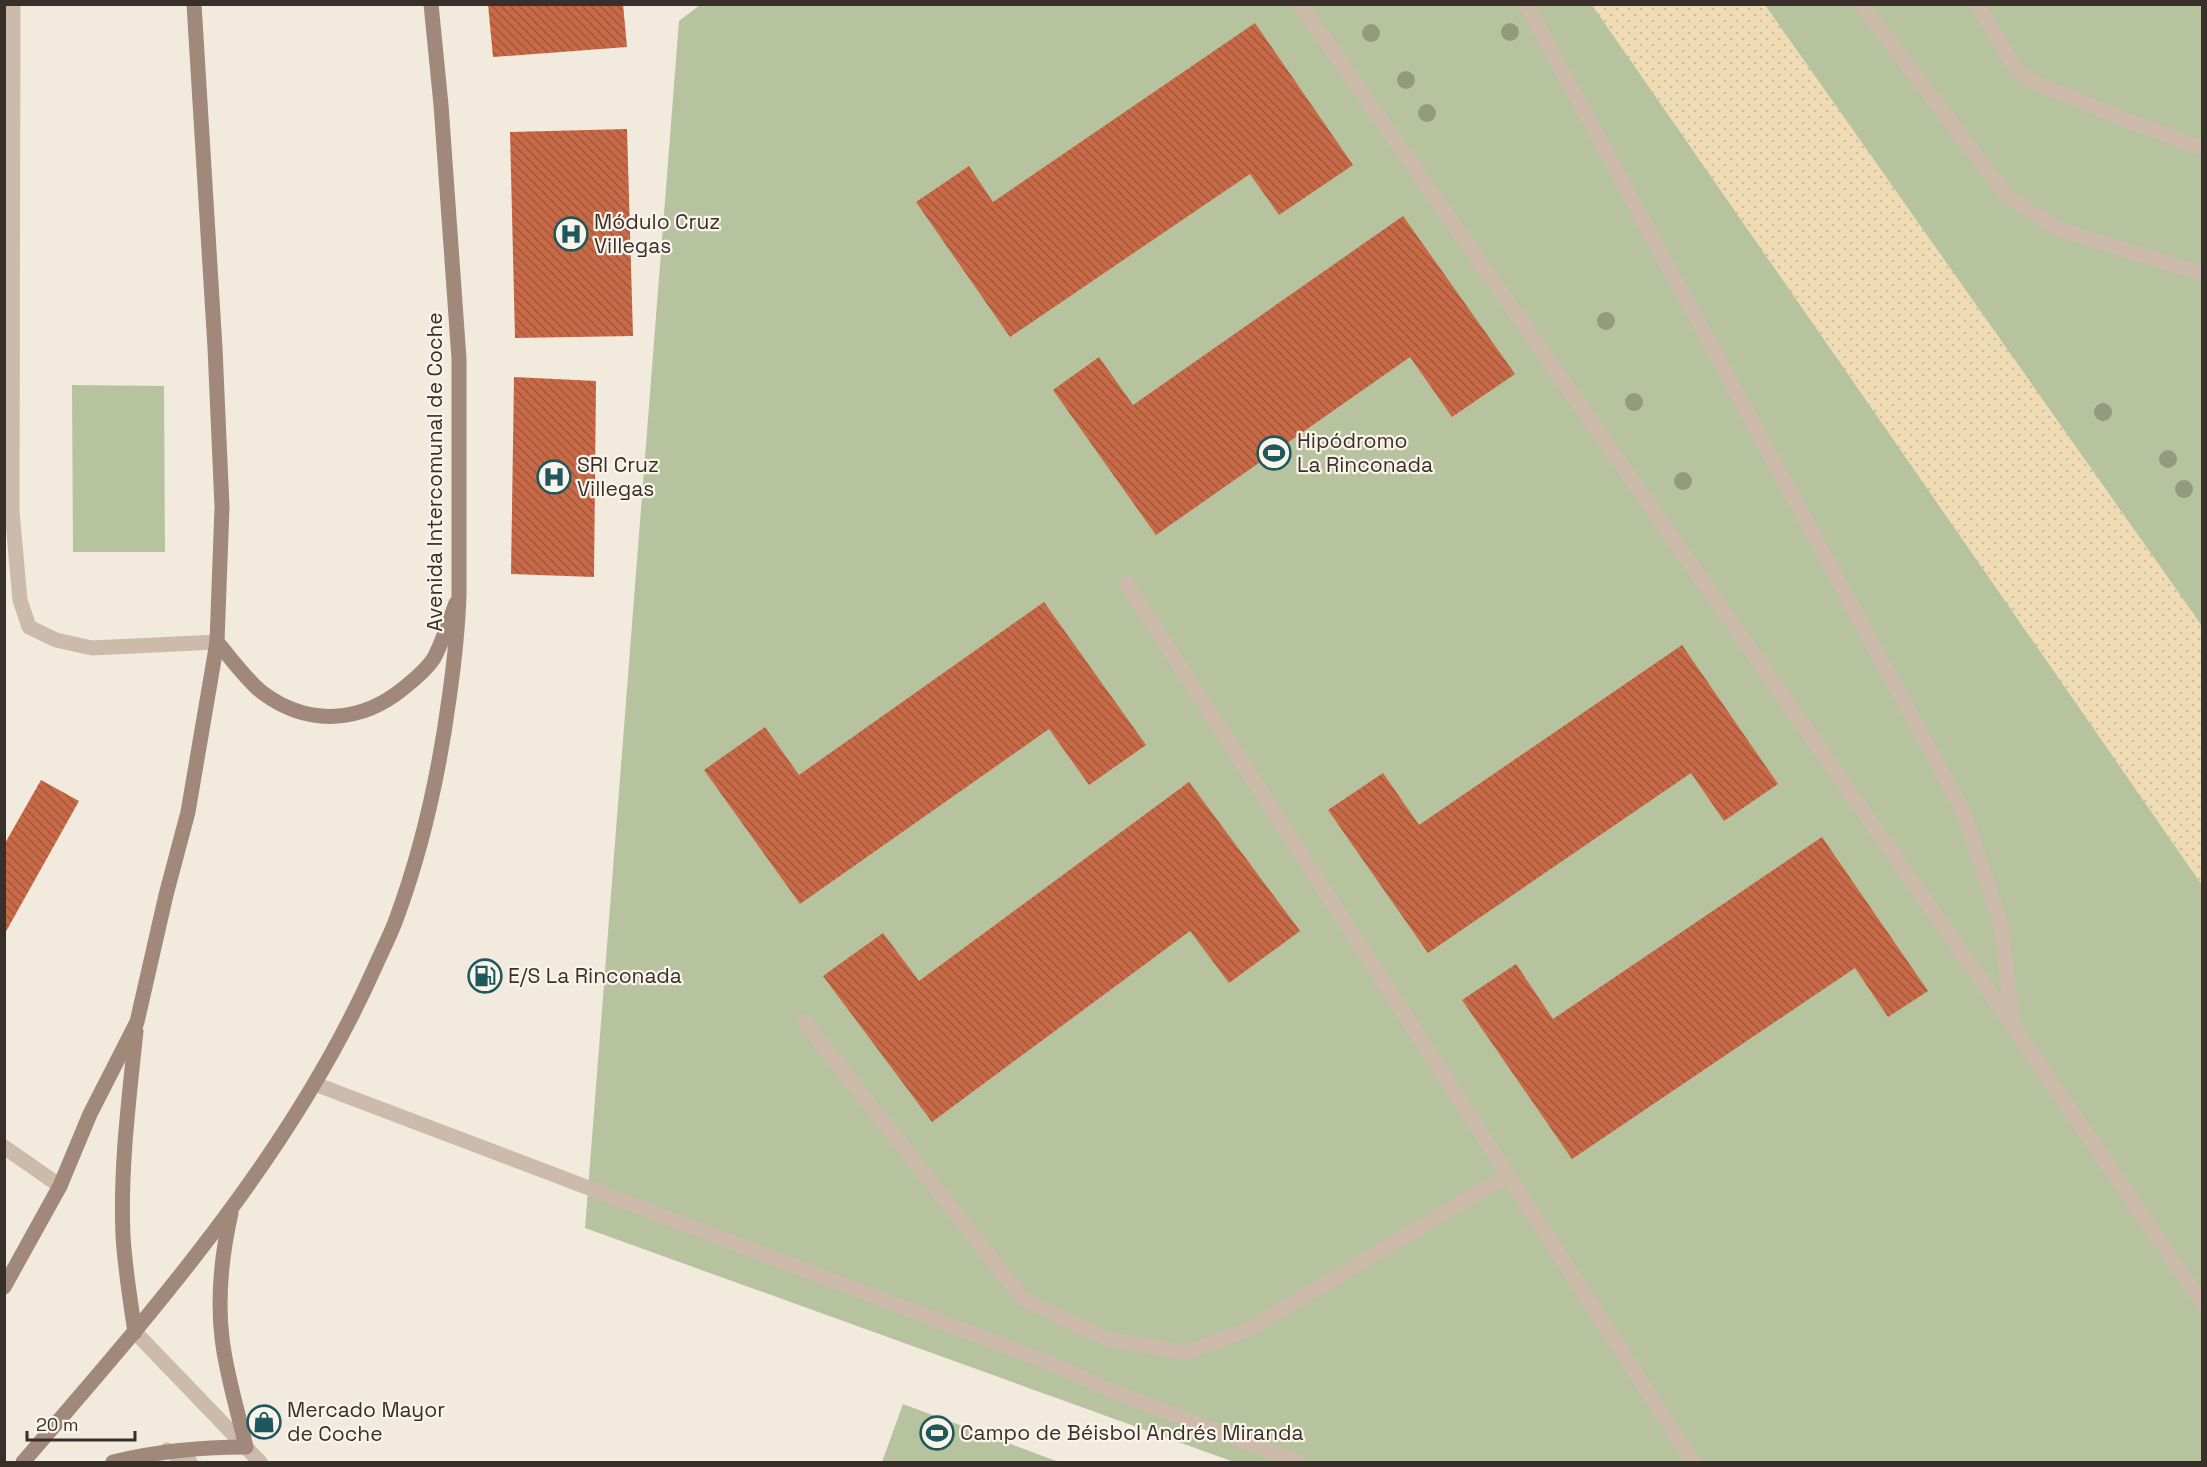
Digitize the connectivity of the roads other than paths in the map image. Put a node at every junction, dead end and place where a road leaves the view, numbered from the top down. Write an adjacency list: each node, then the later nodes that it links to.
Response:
1 (13, 4): 12 (street)
2 (195, 4): 12 (main road)
3 (431, 4): 11 (main road, Avenida Intercomunal de Coche)
4 (1300, 4): 15 (street)
5 (1526, 4): 15 (street)
6 (1861, 4): 9 (street)
7 (1977, 4): 8 (street)
8 (2202, 148)
9 (2202, 274)
10 (1126, 584): 18 (street)
11 (459, 594): 12 (main road); 16 (main road, Avenida Intercomunal de Coche)
12 (217, 642): 14 (main road)
13 (804, 1021): 18 (street)
14 (136, 1022): 19 (main road); 23 (main road)
15 (2013, 1026): 22 (street)
16 (315, 1084): 20 (main road, Avenida Intercomunal de Coche); 30 (street)
17 (4, 1147): 19 (street)
18 (1508, 1175): 31 (street)
19 (60, 1186): 21 (main road)
20 (233, 1205): 23 (main road, Avenida Intercomunal de Coche); 24 (main road)
21 (4, 1287)
22 (2202, 1303)
23 (135, 1332): 24 (street); 26 (main road, Avenida Intercomunal de Coche)
24 (246, 1447): 25 (main road); 29 (street)
25 (166, 1450): 27 (main road); 28 (street)
26 (23, 1462)
27 (113, 1462)
28 (190, 1462)
29 (260, 1462)
30 (1298, 1462)
31 (1693, 1462)

